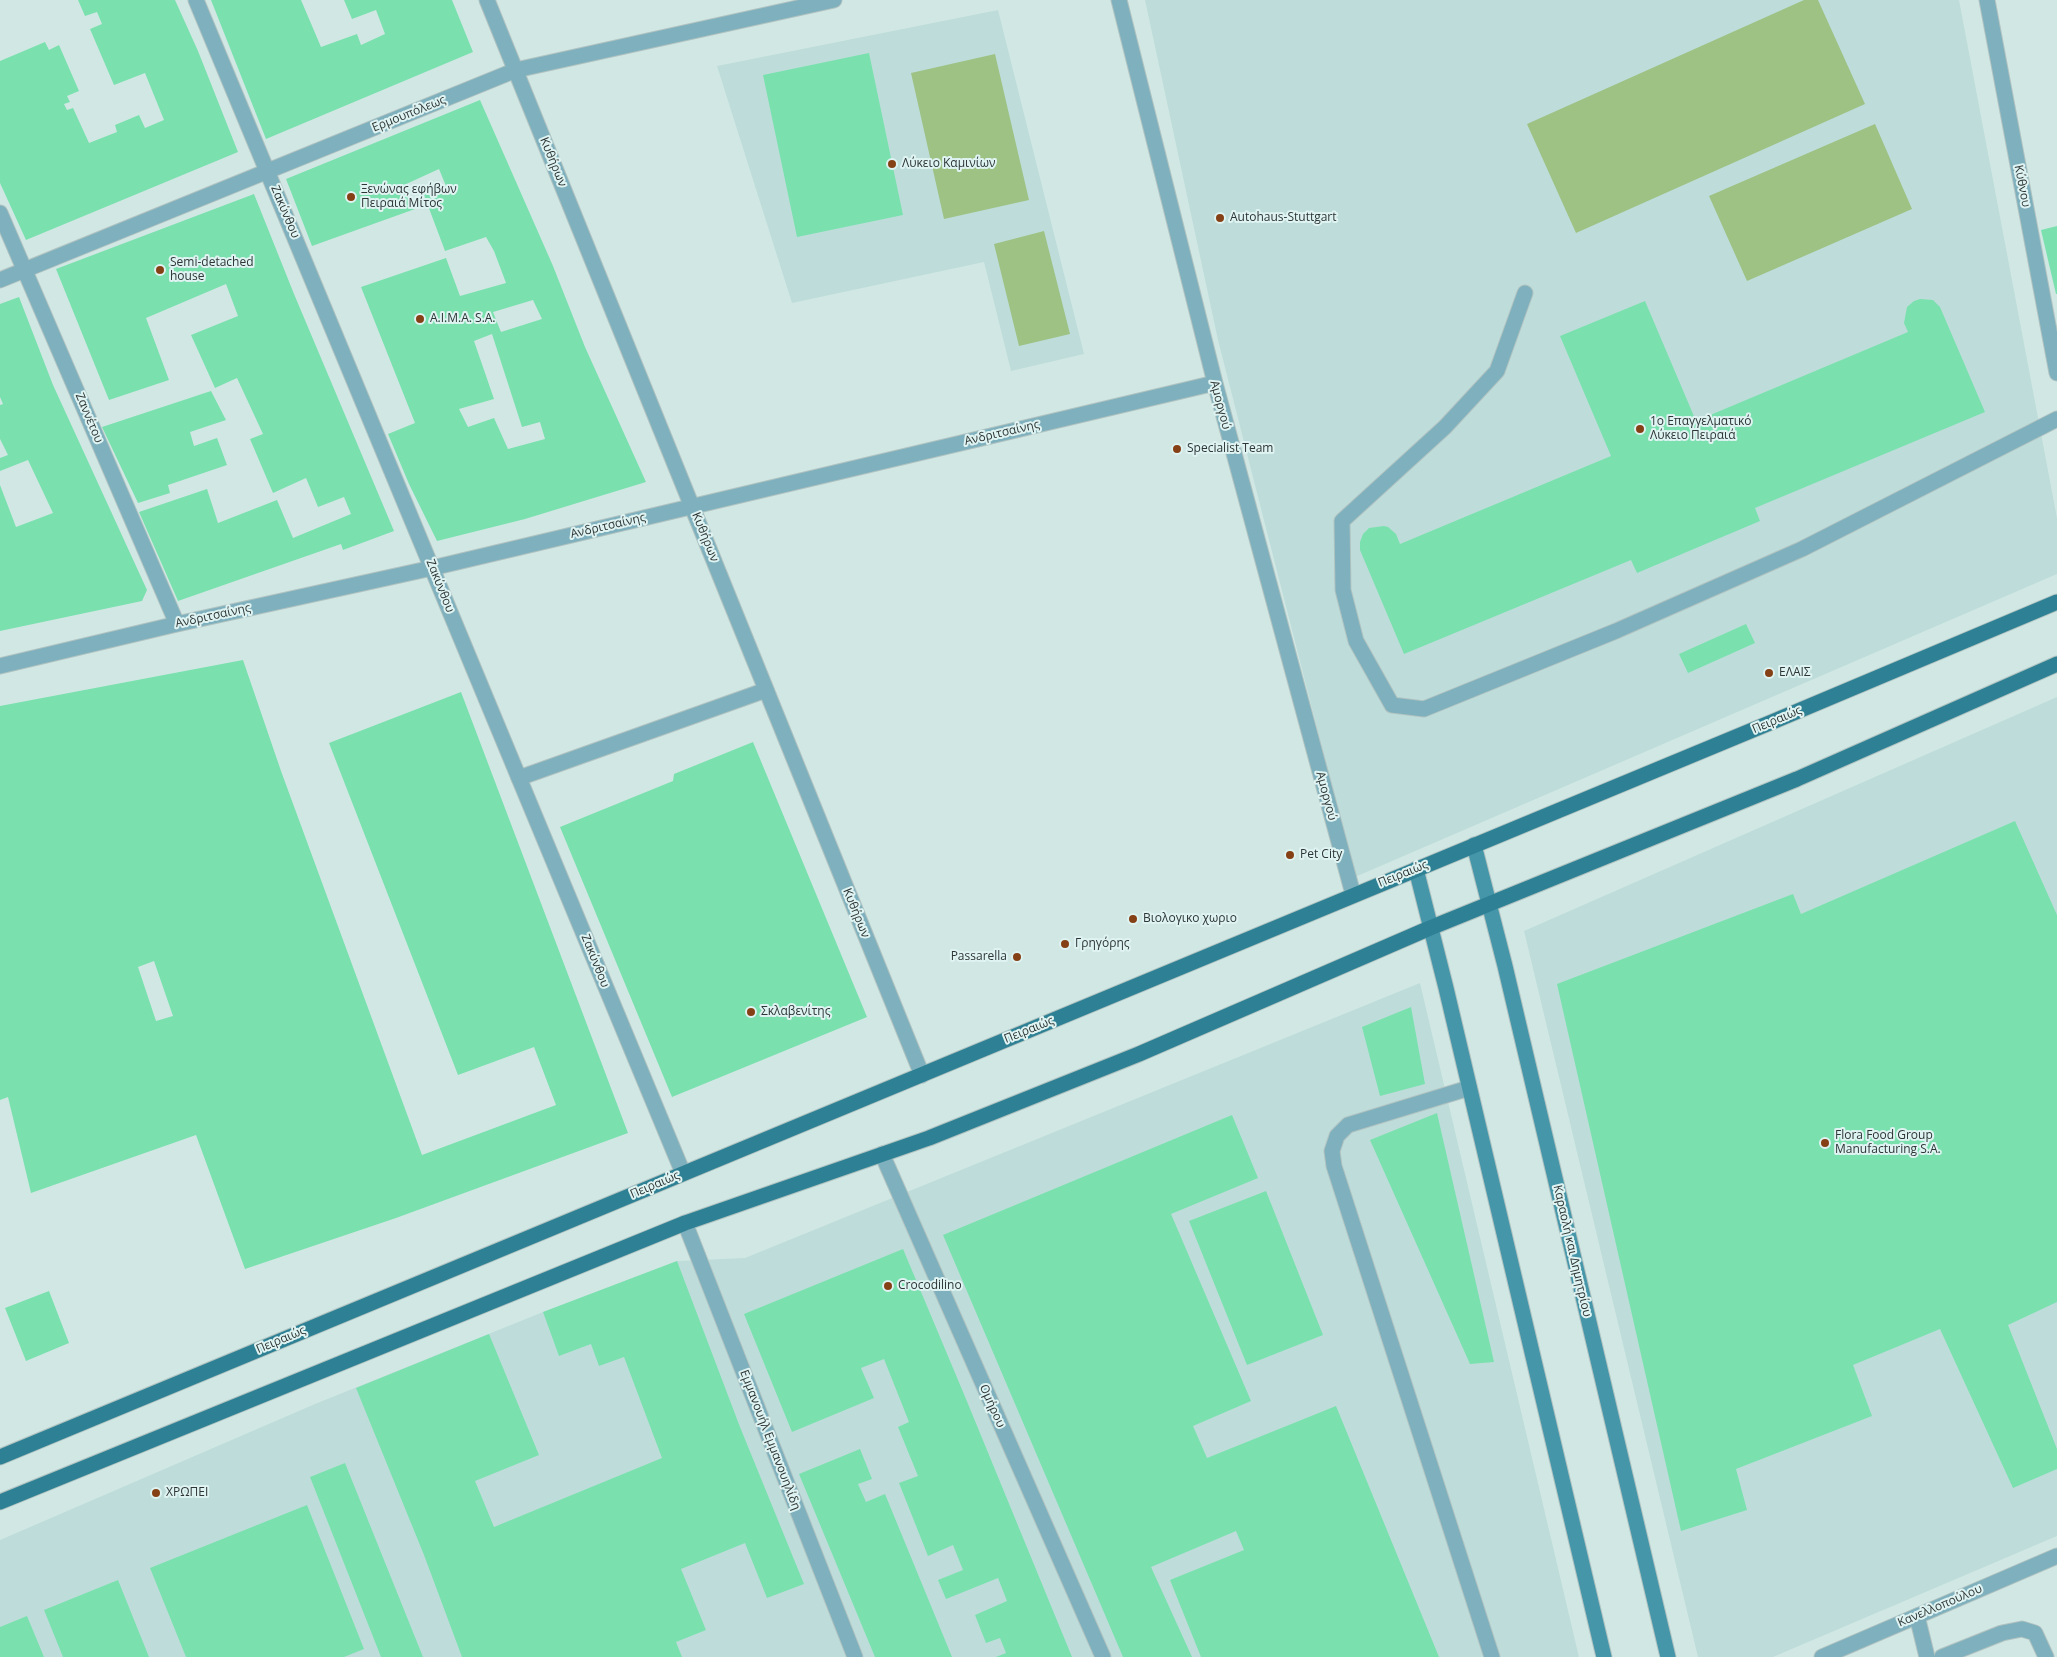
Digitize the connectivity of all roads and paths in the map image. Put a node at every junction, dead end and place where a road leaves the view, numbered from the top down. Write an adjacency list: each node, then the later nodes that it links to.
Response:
1 (196, 0): 7 (street, Ζακύνθου)
2 (488, 0): 6 (street, Κυθήρων)
3 (834, 0): 6 (street, Ερμουπόλεως)
4 (1119, 0): 13 (street, Αμοργού)
5 (1986, 0): 12 (street, Κύθνου)
6 (516, 70): 7 (street, Ερμουπόλεως); 15 (street, Κυθήρων)
7 (268, 172): 9 (street, Ερμουπόλεως); 16 (street, Ζακύνθου)
8 (0, 213): 9 (street, Ζαννέτου)
9 (25, 270): 10 (street, Ερμουπόλεως); 18 (street, Ζαννέτου)
10 (0, 280)
11 (1524, 293): 14 (street)
12 (2057, 373)
13 (1215, 383): 15 (street, Ανδριτσαίνης); 25 (street, Αμοργού)
14 (2057, 419)
15 (692, 506): 16 (street, Ανδριτσαίνης); 21 (street, Κυθήρων)
16 (432, 568): 18 (street, Ανδριτσαίνης); 22 (street, Ζακύνθου)
17 (2057, 602): 23 (main road, Πειραιώς)
18 (177, 624): 20 (street, Ανδριτσαίνης)
19 (2057, 664): 26 (main road)
20 (0, 666)
21 (766, 690): 22 (street); 28 (street, Κυθήρων)
22 (519, 778): 31 (street, Ζακύνθου)
23 (1474, 845): 24 (main road, Πειραιώς); 26 (main road, Καραολή και Δημητρίου)
24 (1416, 869): 25 (main road, Πειραιώς); 27 (main road)
25 (1353, 894): 28 (main road, Πειραιώς)
26 (1488, 905): 27 (main road); 41 (main road, Καραολή και Δημητρίου)
27 (1430, 928): 29 (main road); 30 (main road)
28 (922, 1075): 31 (main road, Πειραιώς)
29 (1469, 1088): 39 (street); 40 (main road)
30 (882, 1154): 32 (main road); 38 (street, Ομήρου)
31 (683, 1173): 33 (main road, Πειραιώς)
32 (685, 1223): 34 (main road); 37 (street, Εμμανουήλ Εμμανουηλίδη)
33 (0, 1456)
34 (0, 1502)
35 (2057, 1556): 36 (street, Κανελλοπούλου)
36 (1917, 1616): 42 (street, Κανελλοπούλου); 43 (street)
37 (855, 1657)
38 (1103, 1657)
39 (1492, 1657)
40 (1604, 1657)
41 (1668, 1657)
42 (1822, 1657)
43 (1927, 1657)
44 (1942, 1657): 45 (street)
45 (2046, 1657)

